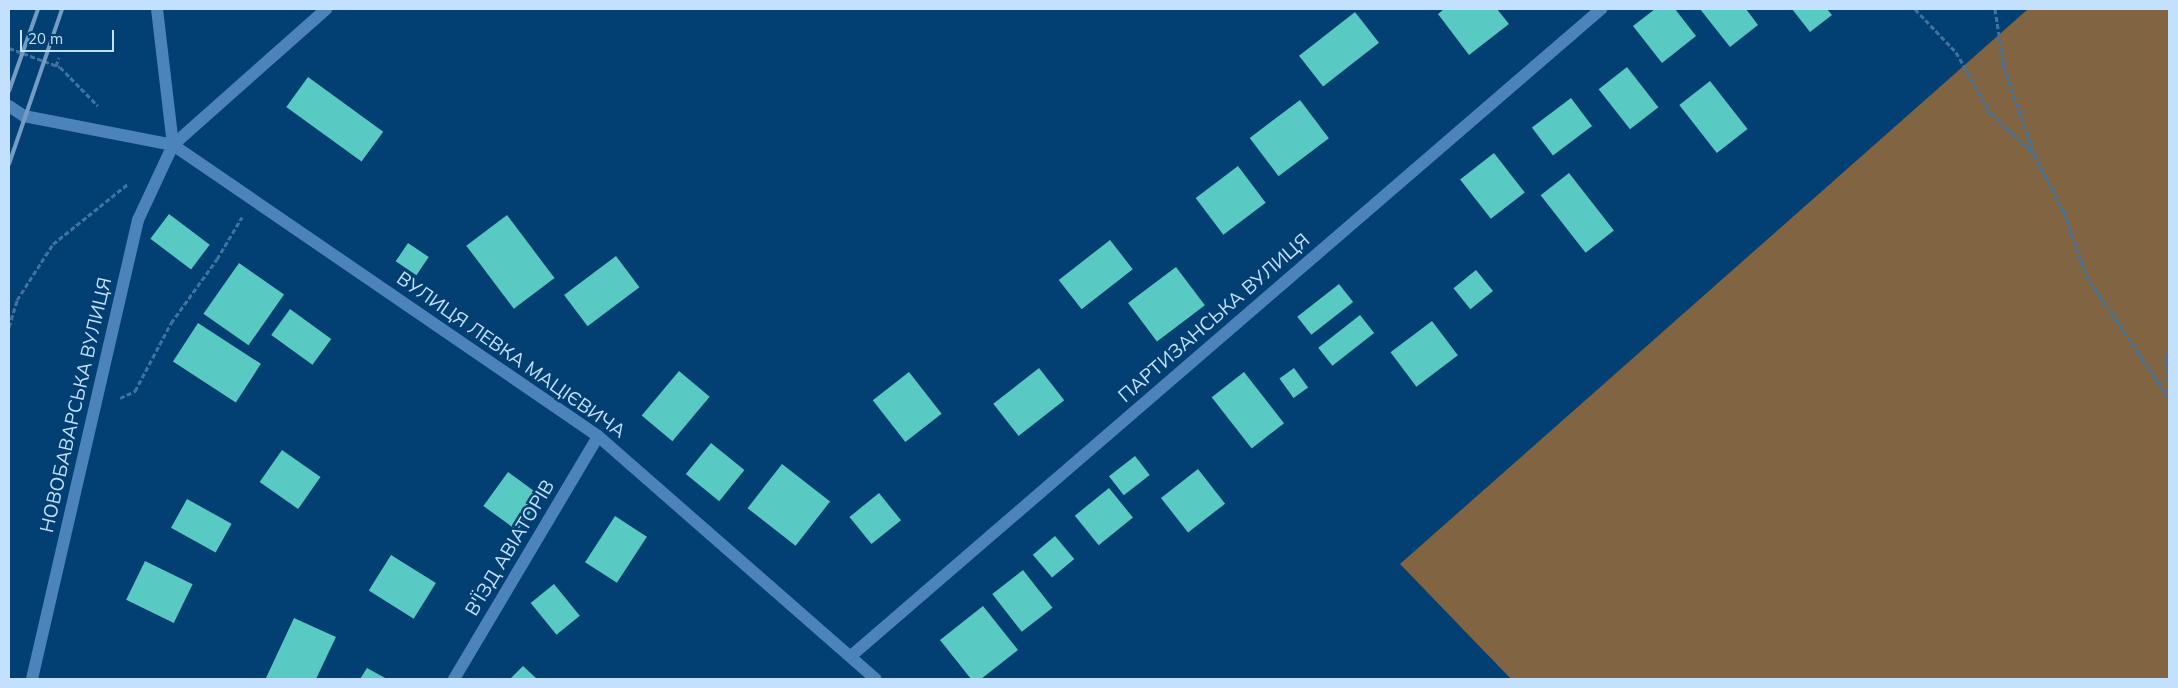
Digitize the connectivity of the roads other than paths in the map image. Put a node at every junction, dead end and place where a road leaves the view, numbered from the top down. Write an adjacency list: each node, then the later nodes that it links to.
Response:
1 (157, 9): 5 (street)
2 (326, 9): 5 (street)
3 (1601, 9): 7 (street, ПАРТИЗАНСЬКА ВУЛИЦЯ)
4 (9, 106): 5 (street)
5 (173, 145): 6 (street, ВУЛИЦЯ ЛЕВКА МАЦІЄВИЧА); 8 (street, НОВОБАВАРСЬКА ВУЛИЦЯ)
6 (598, 436): 7 (street, ВУЛИЦЯ ЛЕВКА МАЦІЄВИЧА); 9 (street, В'ЇЗД АВІАТОРІВ)
7 (852, 656): 10 (street, ВУЛИЦЯ ЛЕВКА МАЦІЄВИЧА)
8 (32, 679)
9 (454, 679)
10 (876, 679)

